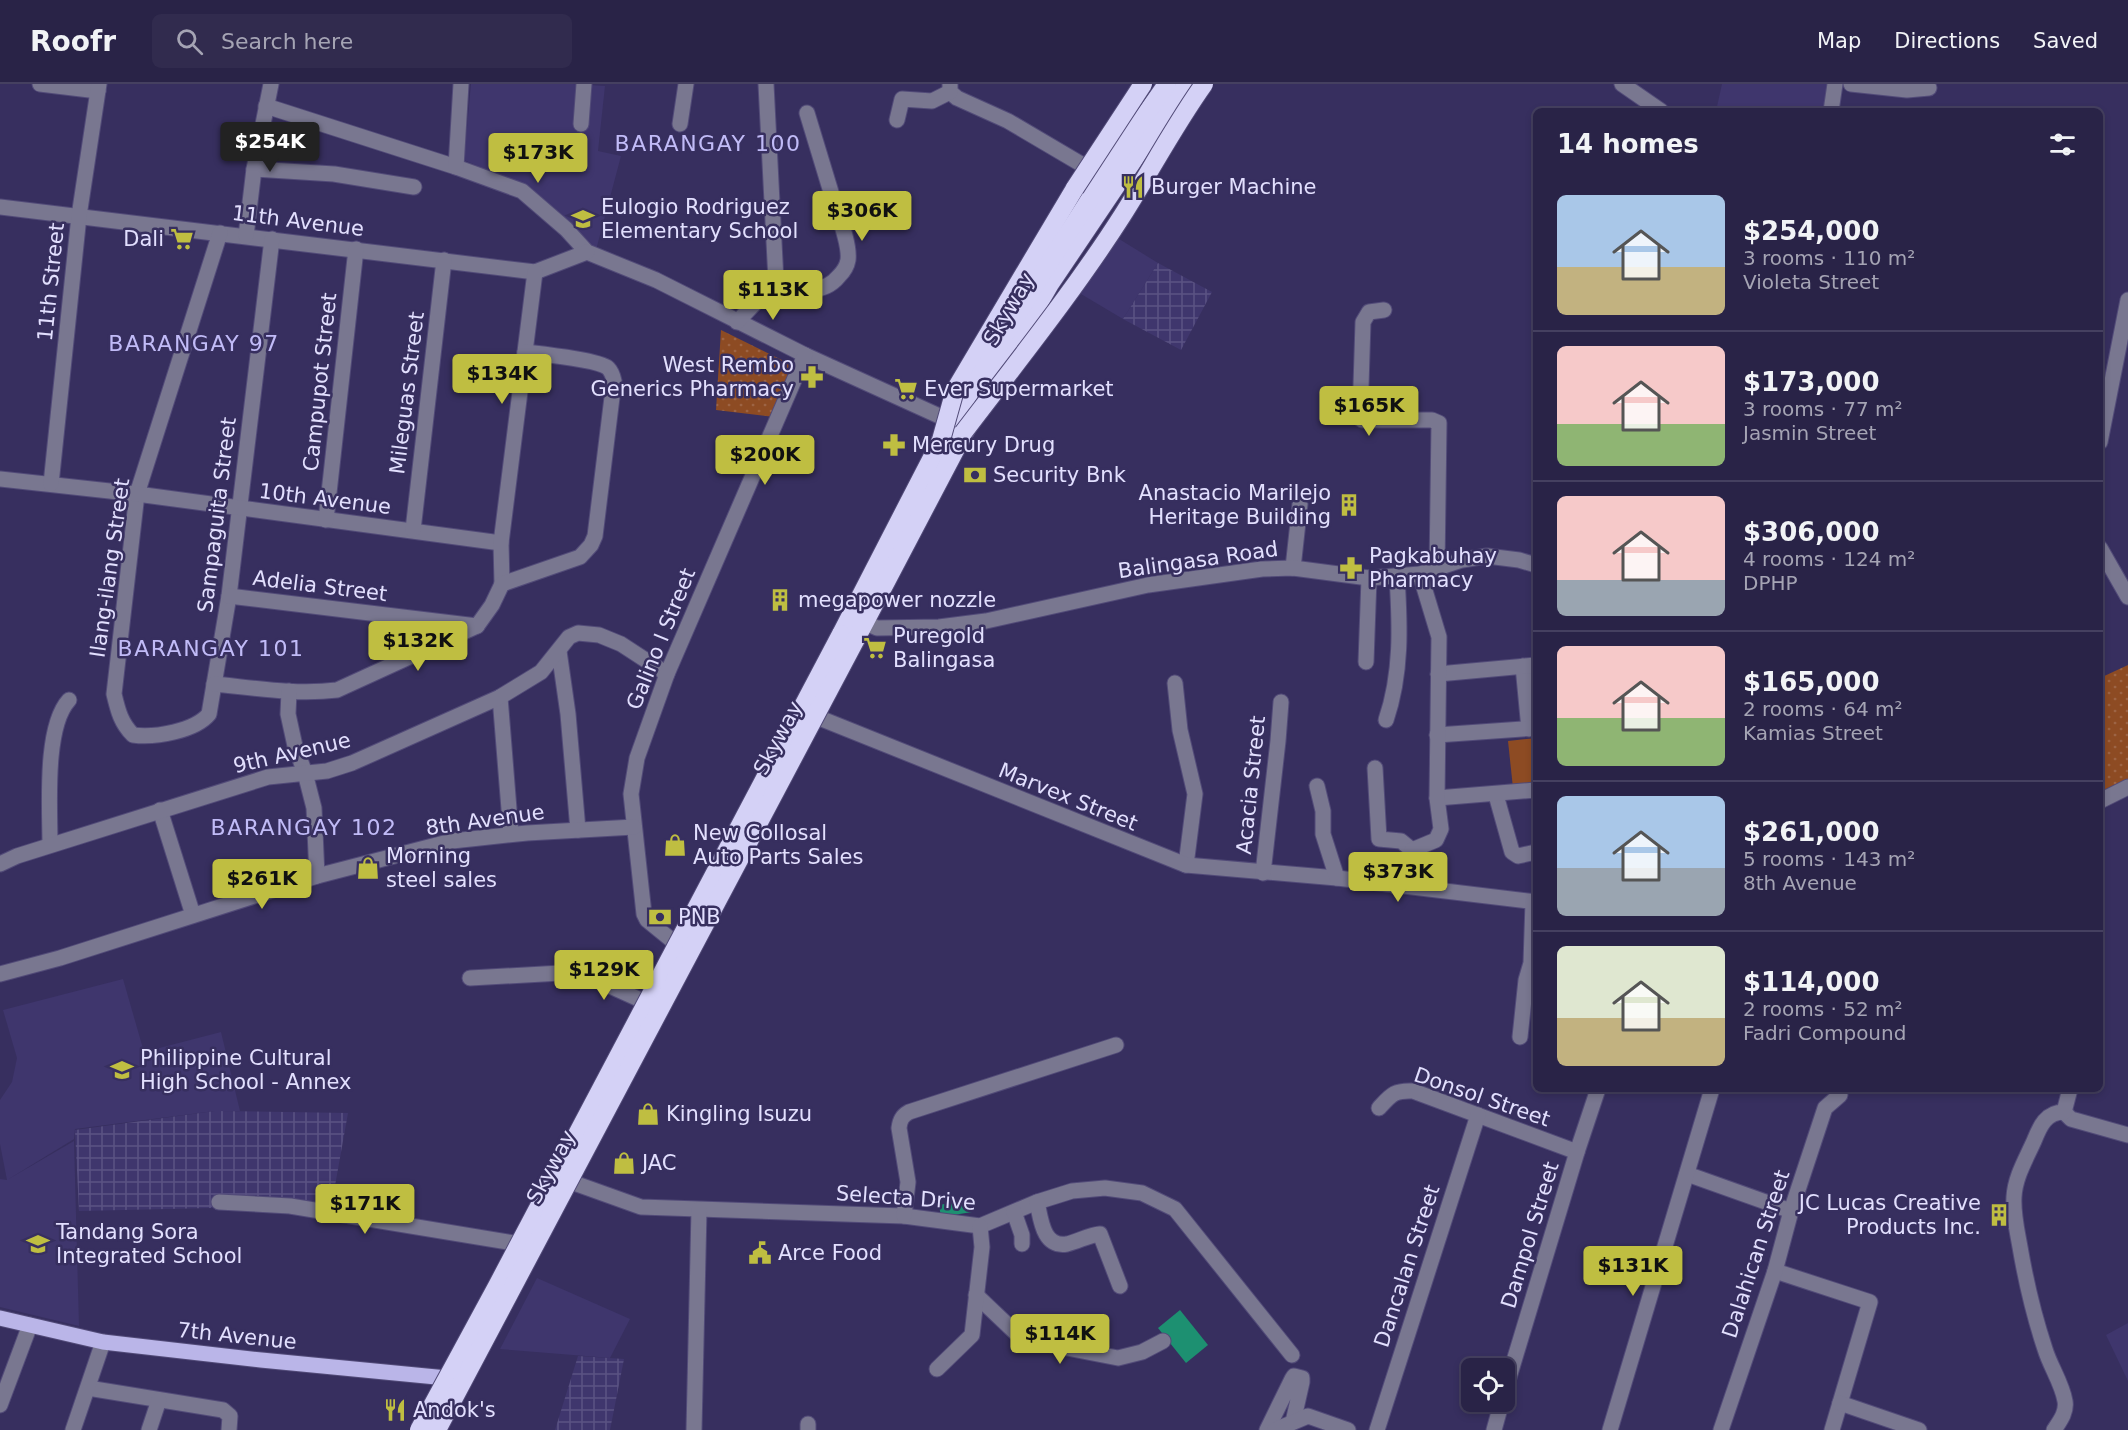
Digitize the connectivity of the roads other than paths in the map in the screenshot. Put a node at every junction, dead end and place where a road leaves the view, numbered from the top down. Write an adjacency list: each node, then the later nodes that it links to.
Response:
1 (40, 84): 16 (street)
2 (271, 84): 19 (street)
3 (461, 84): 26 (street)
4 (584, 84): 24 (street)
5 (686, 84): 25 (street)
6 (766, 84): 39 (street)
7 (1143, 84): 49 (highway, bridge)
8 (1162, 84): 28 (main road)
9 (1167, 84): 49 (highway, Skyway, bridge)
10 (1188, 84): 45 (main road); 48 (highway, Skyway, bridge)
11 (1204, 84): 48 (highway, bridge)
12 (1208, 84): 45 (street)
13 (1623, 84): 20 (street)
14 (1835, 84): 21 (street)
15 (1851, 84): 18 (street)
16 (98, 88): 31 (street, 11th Street)
17 (950, 88): 23 (street); 28 (street)
18 (1929, 88)
19 (266, 106): 26 (street); 27 (street)
20 (1657, 108)
21 (1831, 108)
22 (807, 113): 39 (street)
23 (897, 120)
24 (581, 124)
25 (680, 124)
26 (456, 167): 36 (street)
27 (254, 169): 29 (street); 33 (street)
28 (1100, 176): 46 (main road)
29 (414, 187)
30 (0, 207): 31 (street, 11th Avenue)
31 (79, 216): 32 (street, 11th Avenue); 51 (street, 11th Street)
32 (220, 233): 33 (street, 11th Avenue); 52 (street, Ilang-ilang Street)
33 (246, 236): 34 (street, 11th Avenue)
34 (272, 239): 35 (street, 11th Avenue); 54 (street, Sampaguita Street)
35 (356, 249): 37 (street, 11th Avenue); 55 (street, Campupot Street)
36 (587, 252): 38 (street, 11th Avenue); 42 (street)
37 (444, 260): 38 (street, 11th Avenue); 56 (street, Mileguas Street)
38 (535, 272): 43 (street)
39 (776, 281): 42 (street)
40 (2128, 300): 47 (street)
41 (1384, 310): 61 (street)
42 (737, 322): 44 (street)
43 (525, 351): 57 (street); 65 (street)
44 (805, 355): 46 (street); 73 (street, Galino Ⅰ Street)
45 (1004, 365): 68 (main road)
46 (948, 420): 81 (main road)
47 (2103, 427)
48 (963, 433): 160 (highway, Skyway, bridge)
49 (941, 440): 159 (highway, Skyway, bridge)
50 (0, 479): 51 (street, 10th Avenue)
51 (51, 484): 52 (street, 10th Avenue)
52 (137, 494): 54 (street, 10th Avenue); 85 (street, Ilang-ilang Street)
53 (1300, 504): 60 (street)
54 (239, 509): 55 (street, 10th Avenue); 66 (street, Sampaguita Street)
55 (326, 520): 56 (street, 10th Avenue)
56 (413, 530): 57 (street, 10th Avenue)
57 (501, 543): 65 (street)
58 (2103, 553): 67 (street)
59 (1533, 564): 61 (street, Balingasa Road)
60 (1293, 568): 64 (street, Balingasa Road); 68 (street, Balingasa Road)
61 (1437, 569): 62 (street, Balingasa Road)
62 (1420, 573): 63 (street, Balingasa Road); 74 (street)
63 (1397, 577): 64 (street, Balingasa Road); 83 (street)
64 (1369, 578): 71 (street)
65 (502, 584): 69 (street)
66 (229, 596): 69 (street, Adelia Street); 76 (street, Sampaguita Street)
67 (2128, 597)
68 (866, 623): 82 (main road)
69 (477, 626): 77 (street)
70 (559, 651): 73 (street, 9th Avenue); 78 (street, 9th Avenue); 97 (street)
71 (1366, 662)
72 (1529, 665): 74 (street); 84 (street)
73 (667, 674): 96 (street, Galino Ⅰ Street)
74 (1437, 674): 86 (street)
75 (1175, 683): 103 (street)
76 (214, 684): 77 (street); 85 (street, Sampaguita Street)
77 (289, 692): 88 (street)
78 (500, 697): 88 (street, 9th Avenue); 98 (street)
79 (69, 700): 99 (street)
80 (1281, 702): 104 (street, Acacia Street)
81 (795, 709): 82 (street, Marvex Street); 111 (main road)
82 (816, 717): 103 (street, Marvex Street); 128 (main road)
83 (1386, 720)
84 (1532, 729): 86 (street)
85 (133, 735)
86 (1437, 735): 94 (street)
87 (1375, 768): 100 (street)
88 (305, 773): 95 (street, 9th Avenue); 105 (street)
89 (1317, 786): 106 (street)
90 (2128, 786): 93 (street)
91 (1533, 790): 92 (street)
92 (1497, 795): 94 (street); 101 (street)
93 (2103, 797)
94 (1437, 798): 100 (street)
95 (160, 810): 99 (street, 9th Avenue); 109 (street)
96 (634, 827): 97 (street, 8th Avenue); 111 (street, Galino Ⅰ Street)
97 (578, 830): 98 (street, 8th Avenue)
98 (511, 834): 105 (street, 8th Avenue)
99 (50, 845): 102 (street, 9th Avenue)
100 (1412, 850): 107 (street)
101 (1533, 853)
102 (0, 864)
103 (1186, 865): 104 (street, Marvex Street)
104 (1263, 873): 106 (street, Marvex Street)
105 (317, 876): 109 (street, 8th Avenue)
106 (1337, 878): 107 (street, Marvex Street)
107 (1395, 886): 108 (street, Marvex Street)
108 (1533, 902)
109 (193, 915): 112 (street, 8th Avenue)
110 (1533, 932): 115 (street)
111 (674, 942): 114 (main road)
112 (0, 974)
113 (470, 978): 114 (street)
114 (644, 1001): 126 (main road)
115 (1520, 1037)
116 (1116, 1045): 134 (street)
117 (1597, 1092): 125 (street, Dampol Street)
118 (1711, 1092): 127 (street)
119 (2069, 1092): 122 (street)
120 (1840, 1095): 132 (street, Dalahican Street)
121 (1379, 1108): 123 (street, Donsol Street)
122 (2064, 1112): 124 (street); 172 (street)
123 (1478, 1115): 125 (street, Donsol Street); 166 (street, Dancalan Street)
124 (2128, 1135)
125 (1576, 1152): 146 (street, Dampol Street)
126 (550, 1173): 128 (street, Selecta Drive); 136 (main road)
127 (1687, 1174): 132 (street); 168 (street)
128 (575, 1184): 131 (street, Selecta Drive); 149 (main road)
129 (219, 1202): 136 (street)
130 (1037, 1202): 133 (street, Selecta Drive); 139 (street); 145 (street, Selecta Drive)
131 (699, 1210): 134 (street, Selecta Drive); 162 (street)
132 (1791, 1211): 138 (street, Dalahican Street)
133 (1014, 1212): 135 (street, Selecta Drive); 137 (street)
134 (904, 1216): 135 (street, Selecta Drive)
135 (980, 1226): 140 (street)
136 (514, 1243): 148 (main road)
137 (1022, 1244)
138 (1775, 1271): 152 (street); 169 (street, Dalahican Street)
139 (1120, 1286)
140 (976, 1295): 144 (street); 147 (street)
141 (0, 1318): 142 (main road, 7th Avenue)
142 (30, 1325): 143 (main road, 7th Avenue); 153 (street)
143 (103, 1341): 148 (main road, 7th Avenue); 150 (street)
144 (1163, 1341)
145 (1292, 1355)
146 (1515, 1358)
147 (937, 1369)
148 (445, 1378): 149 (main road, 7th Avenue); 159 (main road)
149 (472, 1380): 161 (main road)
150 (88, 1388): 151 (street); 157 (street)
151 (159, 1400): 156 (street); 158 (street)
152 (1840, 1403): 170 (street); 171 (street)
153 (0, 1405)
154 (1500, 1412): 167 (street)
155 (1293, 1422): 163 (street); 164 (street); 165 (street)
156 (229, 1423)
157 (73, 1430)
158 (149, 1430)
159 (418, 1430)
160 (437, 1430)
161 (446, 1430)
162 (694, 1430)
163 (1268, 1430)
164 (1275, 1430)
165 (1348, 1430)
166 (1377, 1430)
167 (1494, 1430)
168 (1610, 1430)
169 (1721, 1430)
170 (1832, 1430)
171 (1919, 1430)
172 (2054, 1430)

